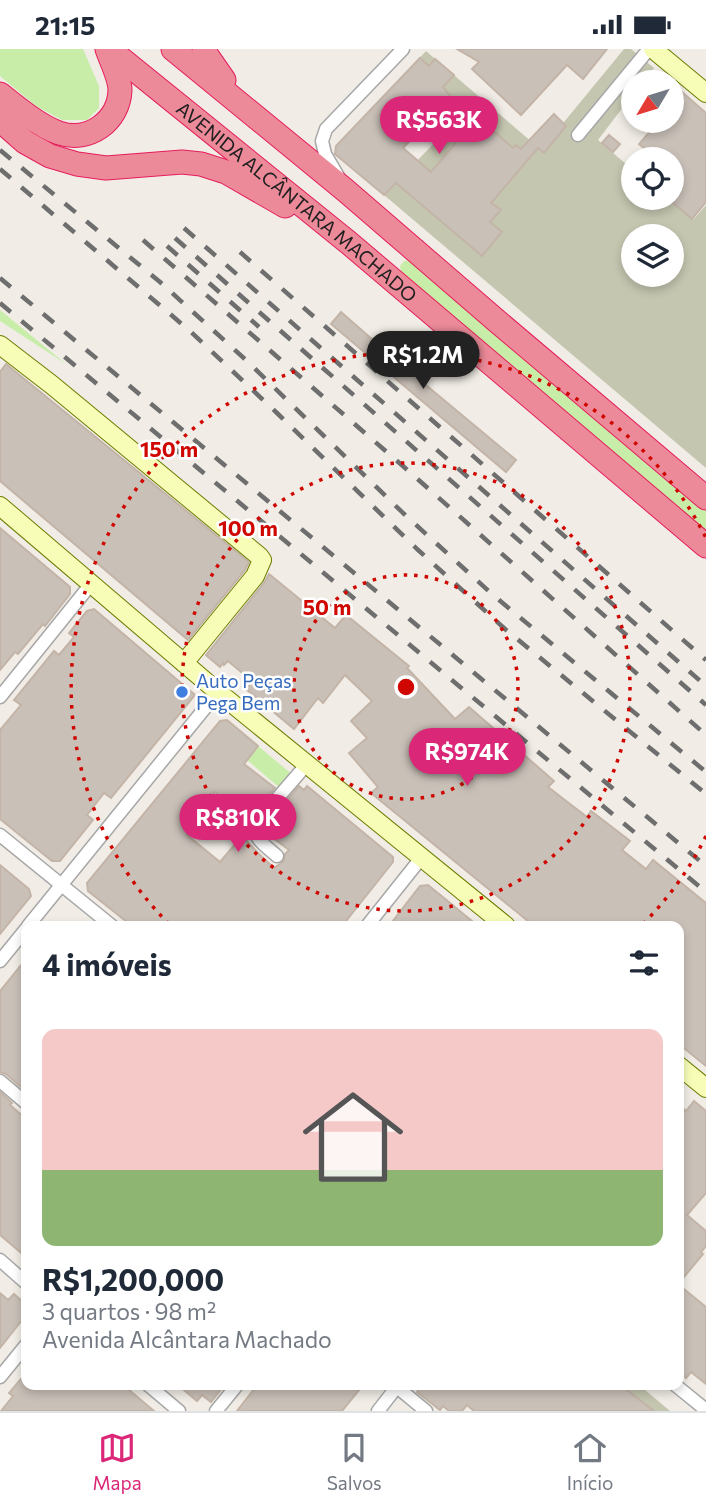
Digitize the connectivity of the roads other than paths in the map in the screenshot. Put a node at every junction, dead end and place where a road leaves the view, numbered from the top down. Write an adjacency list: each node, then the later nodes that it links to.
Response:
1 (108, 49): 7 (highway); 12 (highway, AVENIDA ALCÂNTARA MACHADO)
2 (173, 49): 8 (highway, AVENIDA ALCÂNTARA MACHADO)
3 (204, 49): 8 (highway)
4 (403, 49): 11 (street)
5 (651, 49): 6 (street); 10 (street)
6 (706, 93)
7 (0, 94)
8 (237, 100): 11 (highway, AVENIDA ALCÂNTARA MACHADO)
9 (0, 120): 12 (highway)
10 (578, 135)
11 (345, 190): 14 (highway, AVENIDA ALCÂNTARA MACHADO)
12 (349, 243): 16 (highway, AVENIDA ALCÂNTARA MACHADO)
13 (0, 345): 18 (street)
14 (706, 498)
15 (0, 506): 17 (street)
16 (706, 546)
17 (91, 584): 18 (street); 20 (street)
18 (191, 662): 19 (street)
19 (218, 692): 21 (street); 25 (street)
20 (0, 697)
21 (306, 764): 23 (street); 24 (street)
22 (0, 835): 25 (street)
23 (277, 856)
24 (422, 857): 28 (street); 29 (street)
25 (62, 885): 26 (street); 27 (street)
26 (32, 921)
27 (106, 921)
28 (370, 921)
29 (500, 921)
30 (21, 935): 31 (street)
31 (0, 961)
32 (684, 1070): 34 (street)
33 (0, 1081): 35 (street)
34 (706, 1088)
35 (21, 1099)
36 (0, 1260): 37 (street)
37 (21, 1279)
38 (21, 1351): 39 (street)
39 (0, 1377)
40 (154, 1390): 46 (street)
41 (233, 1390): 47 (street)
42 (394, 1390): 48 (street)
43 (403, 1390): 49 (street)
44 (681, 1390): 45 (street)
45 (706, 1410)
46 (178, 1411)
47 (216, 1411)
48 (378, 1411)
49 (426, 1411)

